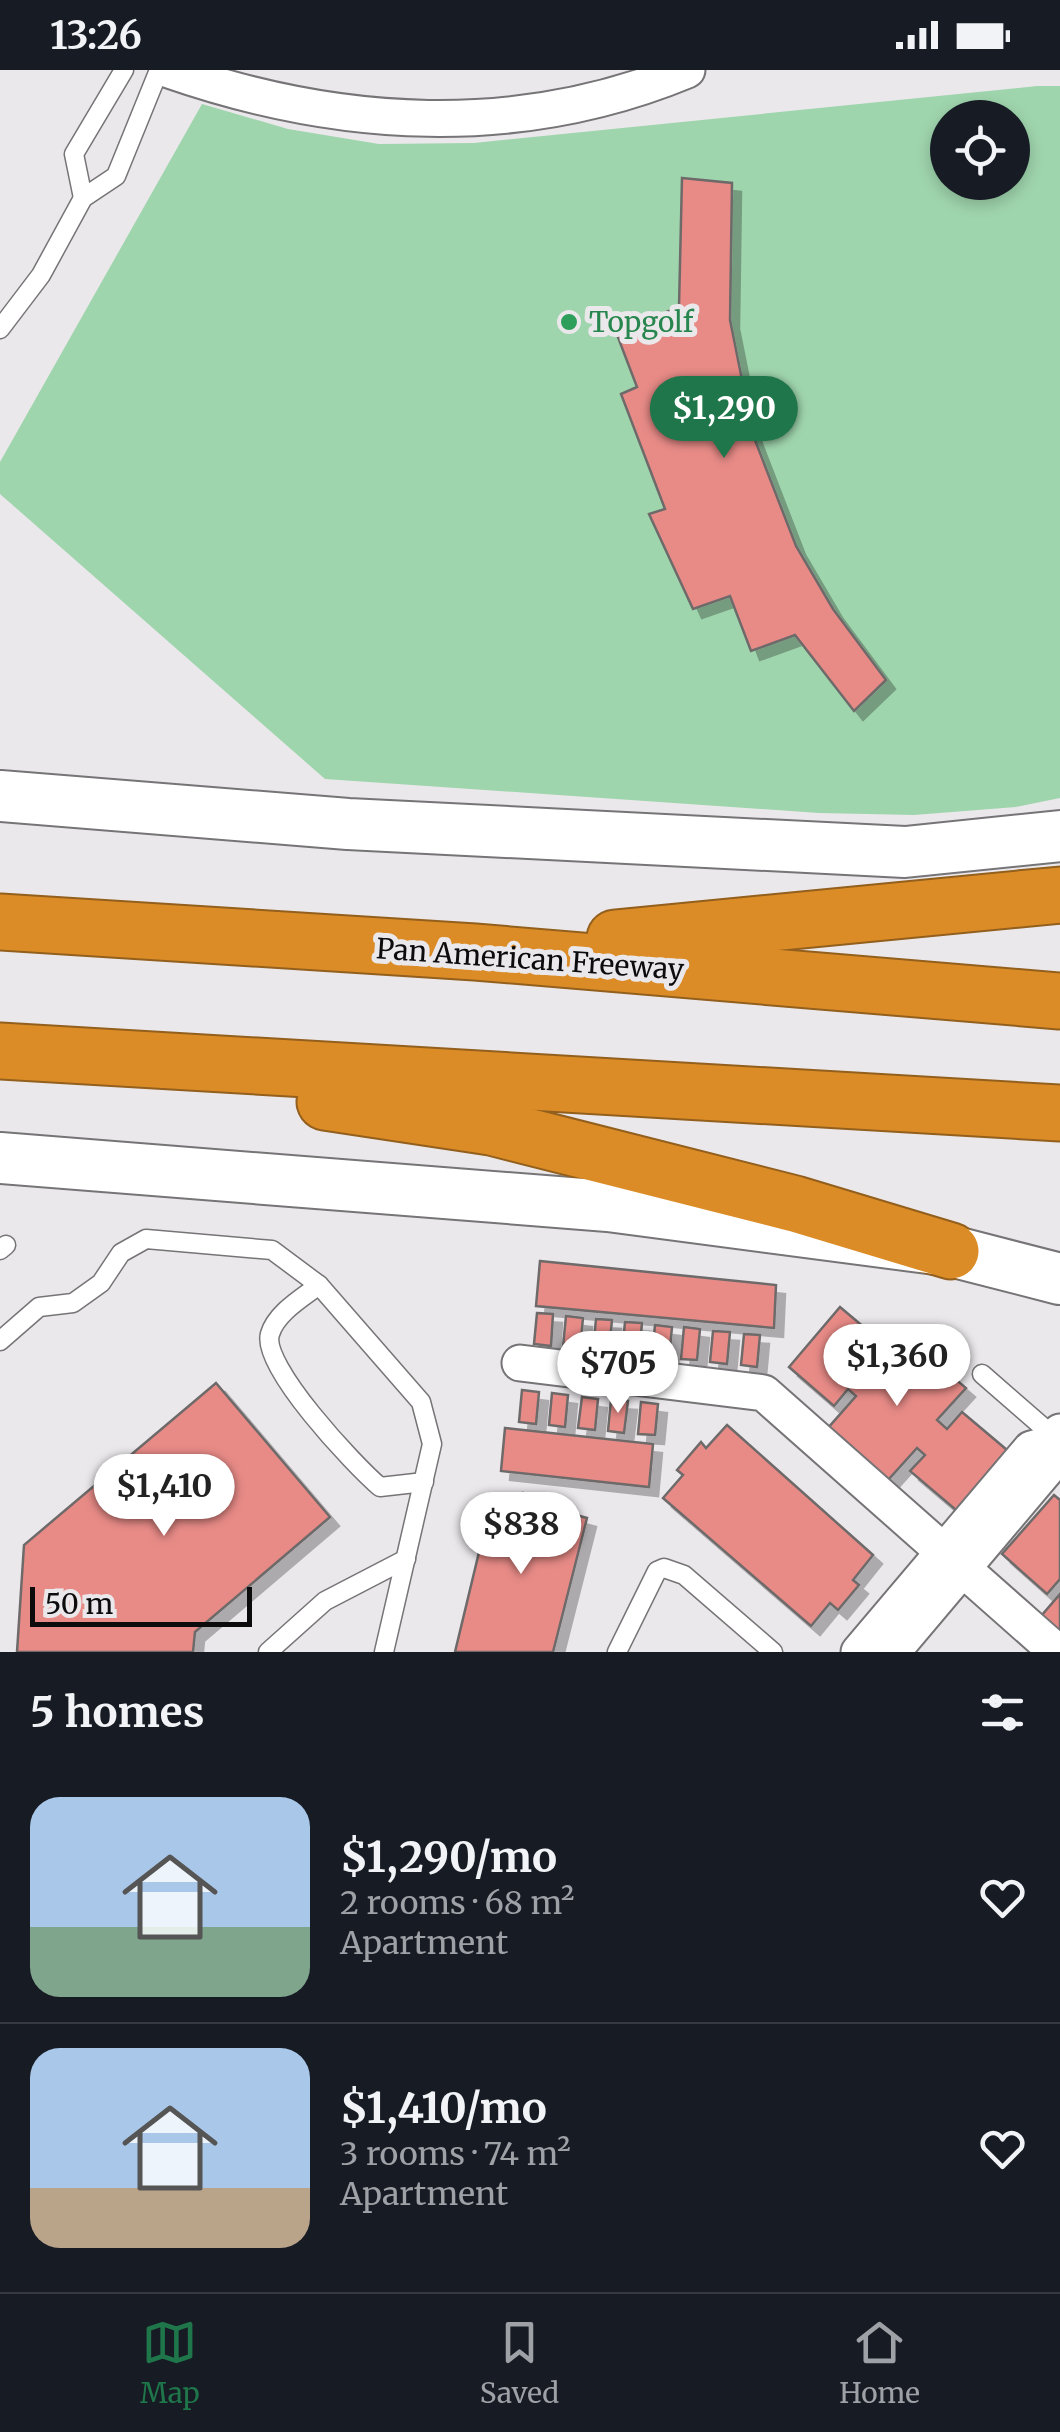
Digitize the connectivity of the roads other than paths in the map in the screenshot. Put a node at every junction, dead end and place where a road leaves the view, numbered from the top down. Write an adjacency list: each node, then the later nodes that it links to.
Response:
1 (124, 70): 5 (lane)
2 (686, 70): 4 (street)
3 (179, 72): 4 (street); 5 (lane)
4 (233, 80)
5 (83, 198): 6 (lane)
6 (0, 328)
7 (0, 796): 8 (main road)
8 (1060, 836)
9 (1060, 895): 11 (highway)
10 (0, 922): 11 (highway, Pan American Freeway)
11 (475, 952): 12 (highway, Pan American Freeway)
12 (1060, 1000)
13 (0, 1051): 15 (highway)
14 (0, 1060): 17 (highway)
15 (1060, 1113)
16 (0, 1158): 17 (main road)
17 (951, 1251): 18 (main road)
18 (1060, 1279)
19 (319, 1285): 20 (lane); 24 (lane); 24 (lane)
20 (0, 1341)
21 (520, 1362): 26 (street)
22 (982, 1374): 23 (lane)
23 (1056, 1439): 26 (street)
24 (424, 1482): 25 (lane)
25 (406, 1559): 27 (lane); 28 (lane)
26 (954, 1560): 31 (street); 32 (street); 33 (street)
27 (268, 1652)
28 (384, 1652)
29 (617, 1652): 30 (lane)
30 (774, 1652)
31 (859, 1652)
32 (892, 1652)
33 (1056, 1652)

